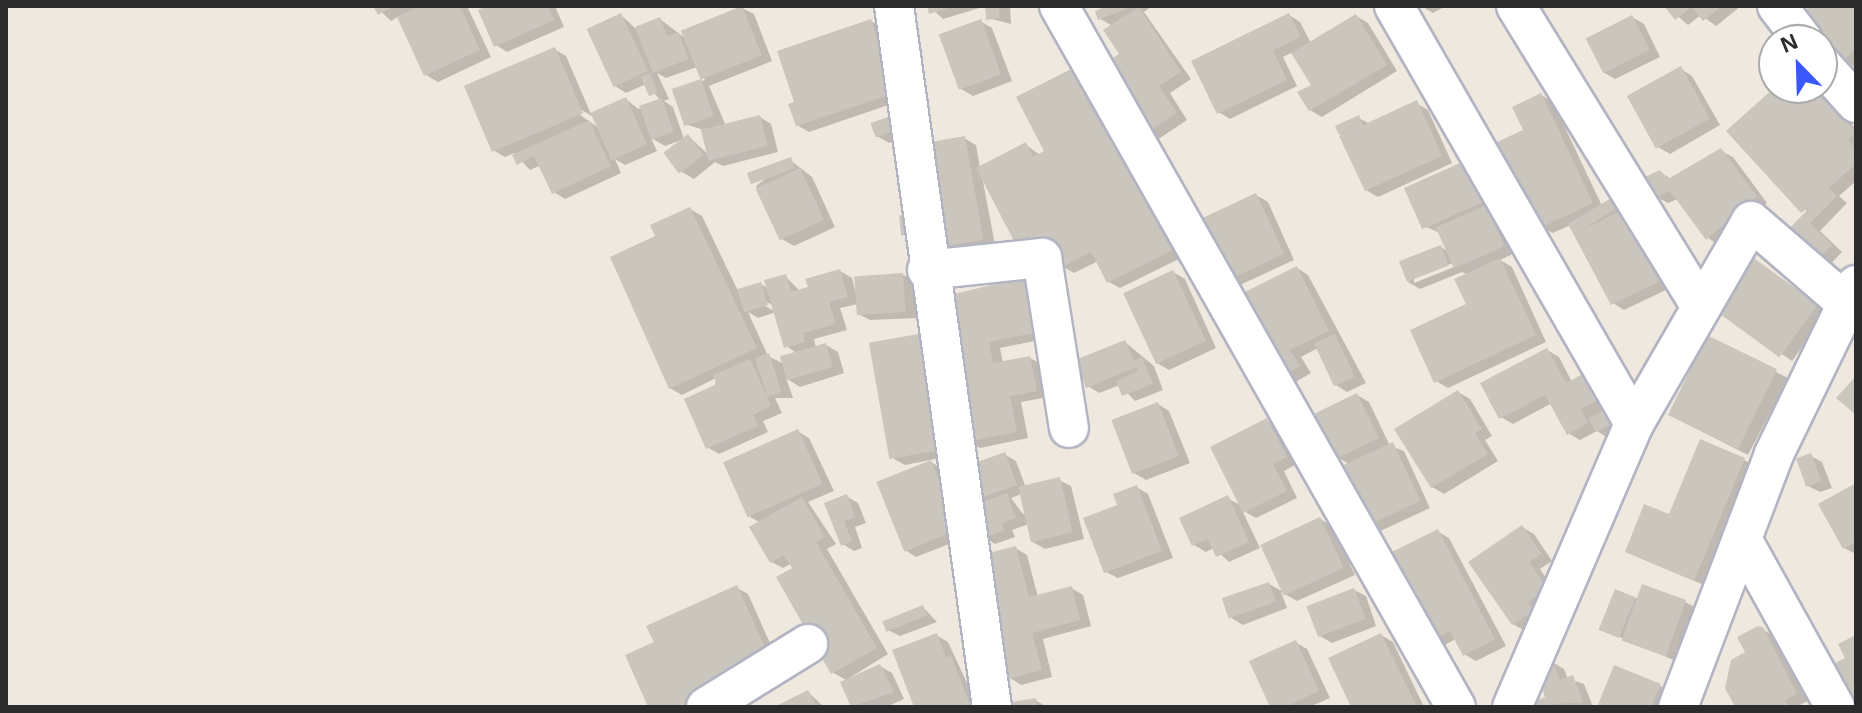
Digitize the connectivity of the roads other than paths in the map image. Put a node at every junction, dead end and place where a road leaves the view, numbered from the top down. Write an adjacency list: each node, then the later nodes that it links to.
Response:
1 (894, 6): 9 (street)
2 (1059, 6): 18 (street)
3 (1394, 6): 12 (street)
4 (1516, 6): 11 (street)
5 (1777, 6): 6 (street)
6 (1791, 24)
7 (1838, 83): 8 (street)
8 (1856, 103)
9 (927, 270): 13 (street); 17 (street)
10 (1851, 295): 11 (street); 14 (street)
11 (1700, 305): 12 (street)
12 (1634, 424): 19 (street)
13 (1069, 428)
14 (1742, 539): 20 (street); 21 (street)
15 (808, 644): 16 (street)
16 (706, 707)
17 (992, 707)
18 (1456, 707)
19 (1512, 707)
20 (1678, 707)
21 (1835, 707)

